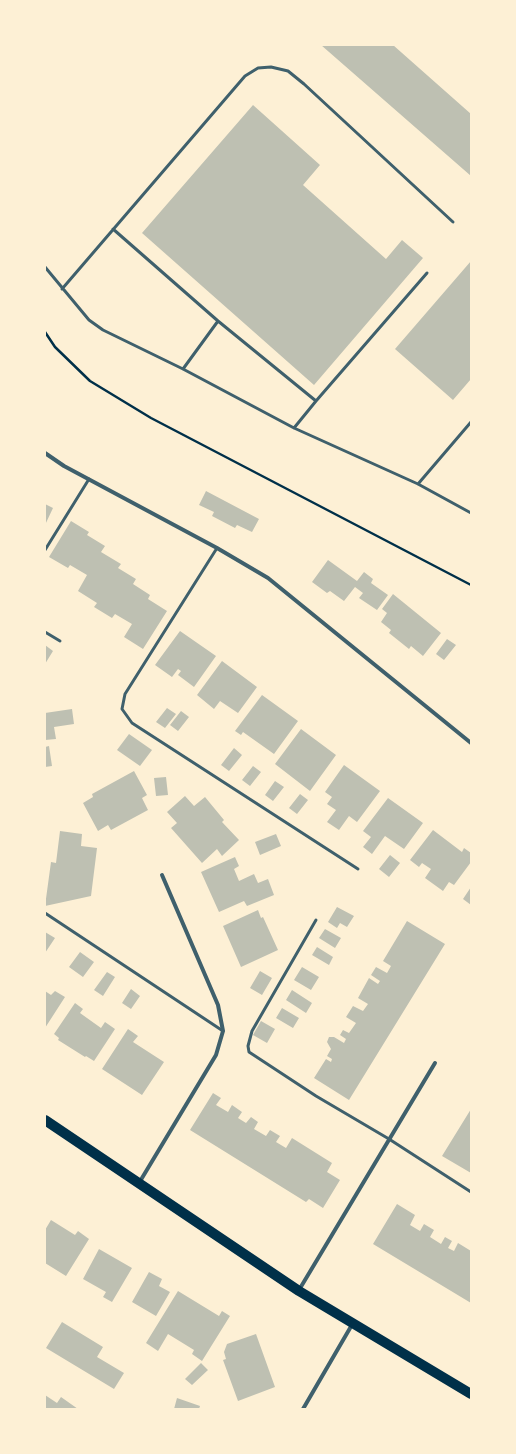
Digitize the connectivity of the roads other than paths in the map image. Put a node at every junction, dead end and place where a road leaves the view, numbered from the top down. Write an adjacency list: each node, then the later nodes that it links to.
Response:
1 (453, 222): 2 (lane)
2 (113, 229): 5 (lane); 6 (lane)
3 (45, 267): 5 (lane)
4 (426, 273): 8 (lane)
5 (62, 289): 7 (lane)
6 (218, 321): 7 (lane); 8 (lane)
7 (183, 369): 10 (lane)
8 (316, 401): 10 (lane)
9 (471, 422): 13 (lane)
10 (294, 428): 13 (lane)
11 (45, 453): 12 (street)
12 (88, 478): 15 (street); 16 (lane)
13 (418, 484): 14 (lane)
14 (471, 513)
15 (218, 548): 19 (street); 20 (lane)
16 (45, 550)
17 (45, 632): 18 (lane)
18 (60, 641)
19 (471, 743)
20 (358, 869)
21 (162, 875): 24 (street)
22 (45, 913): 24 (lane)
23 (316, 920): 27 (lane)
24 (223, 1031): 28 (street)
25 (435, 1063): 27 (street)
26 (45, 1120): 28 (main road)
27 (389, 1139): 29 (lane); 30 (street)
28 (139, 1184): 30 (main road)
29 (471, 1192)
30 (299, 1291): 31 (main road)
31 (354, 1323): 32 (main road); 33 (street)
32 (471, 1394)
33 (303, 1409)

